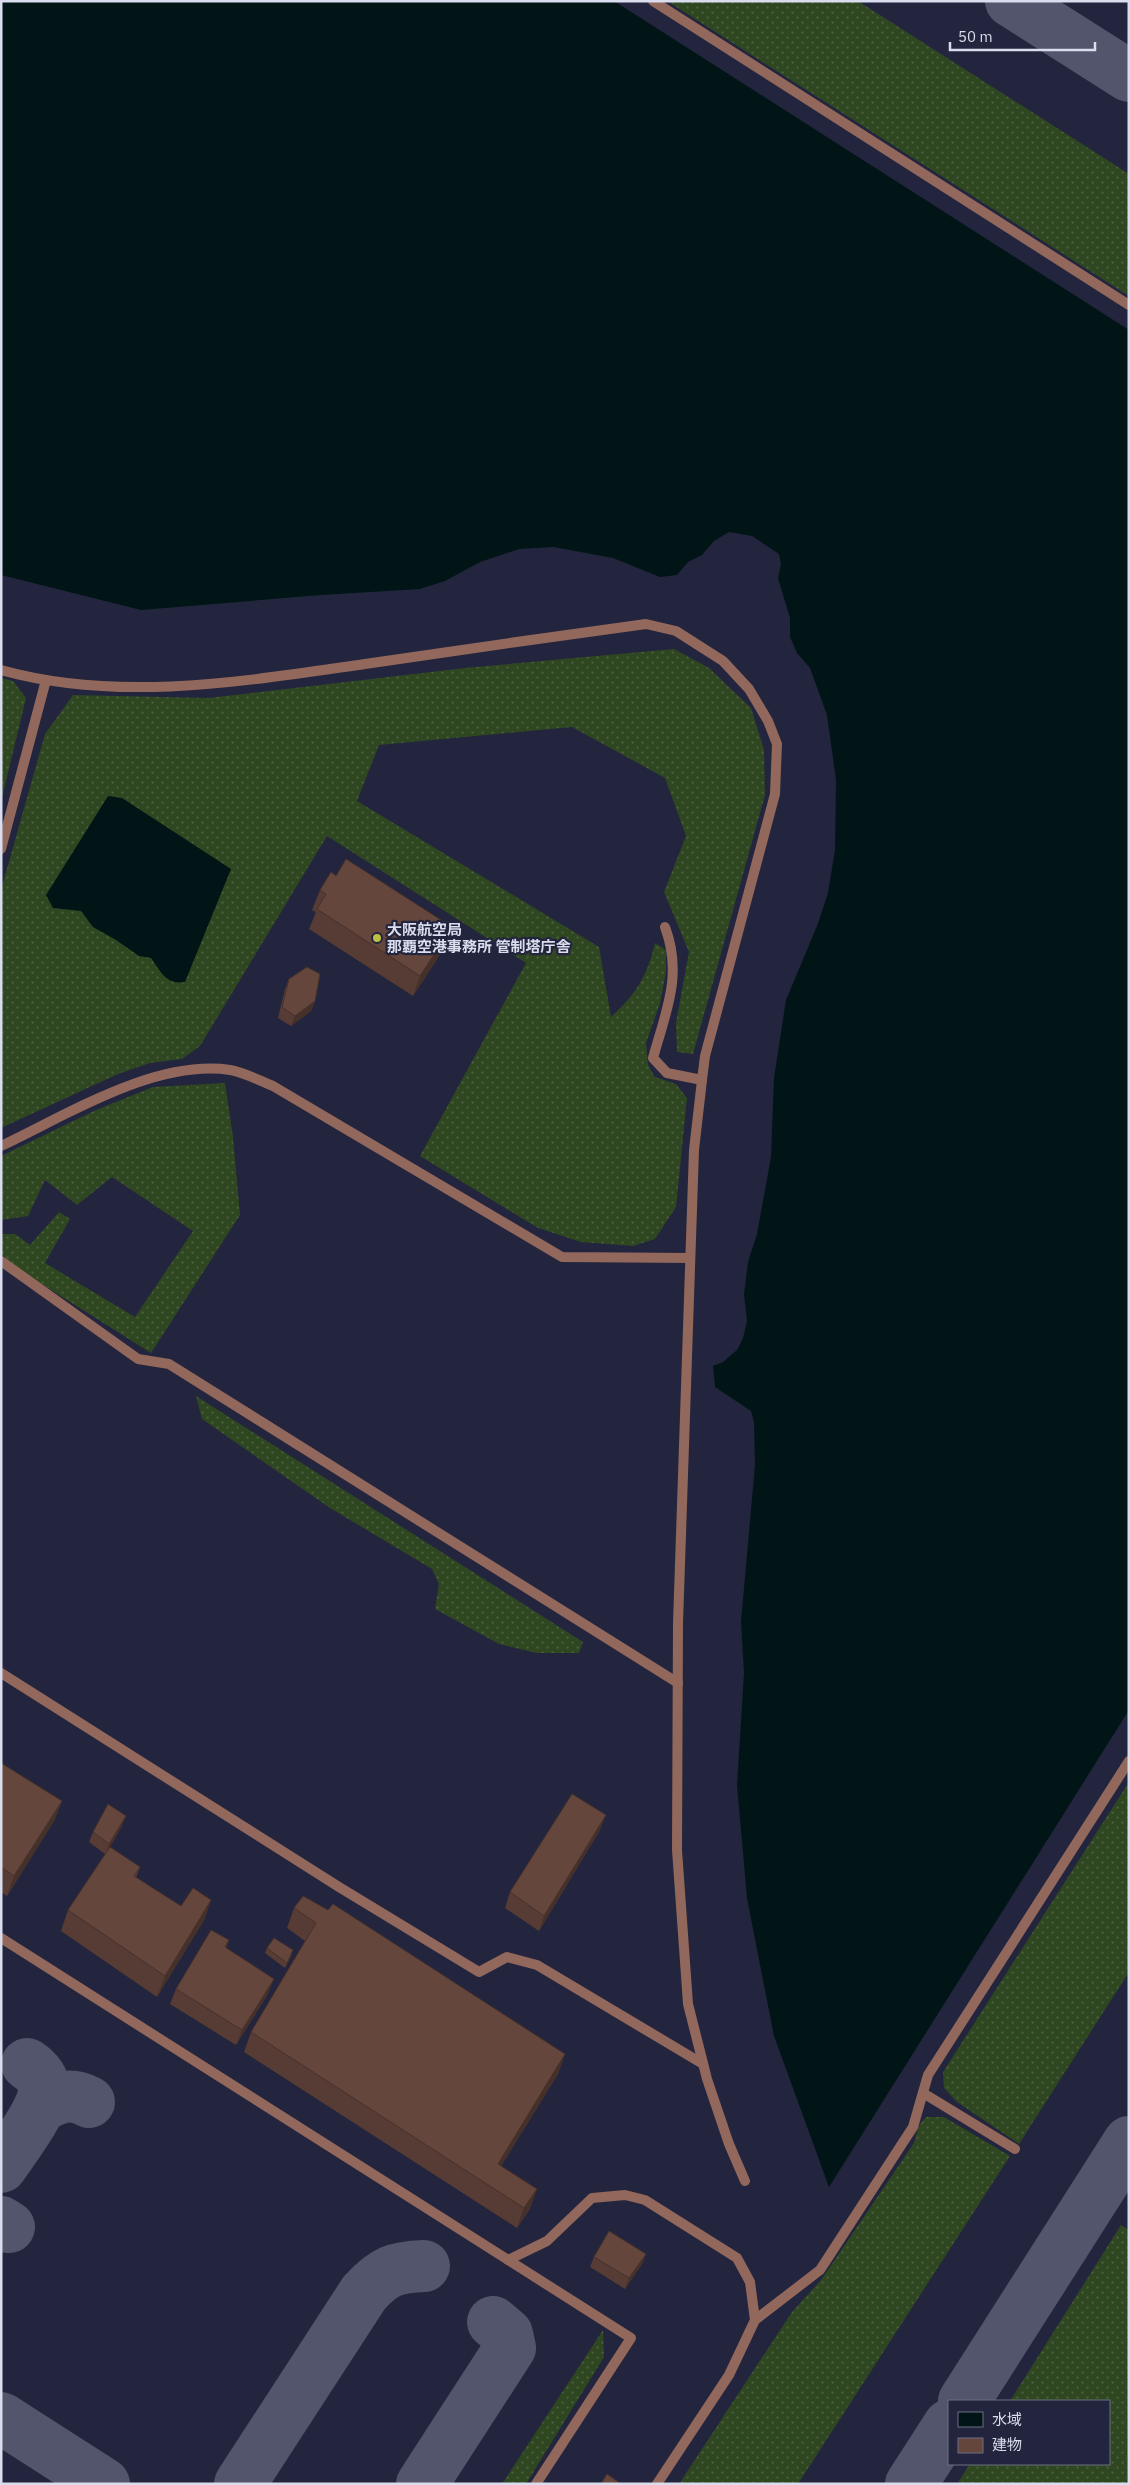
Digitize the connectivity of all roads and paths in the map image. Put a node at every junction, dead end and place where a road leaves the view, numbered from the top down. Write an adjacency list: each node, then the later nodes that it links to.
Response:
1 (653, 1): 2 (lane)
2 (1129, 305)
3 (1, 670): 4 (lane)
4 (46, 680): 5 (lane); 7 (lane)
5 (1, 849)
6 (665, 927): 7 (lane)
7 (702, 1080): 9 (lane)
8 (1, 1146): 9 (lane)
9 (690, 1258): 12 (lane)
10 (1, 1261): 12 (lane)
11 (1, 1673): 15 (lane)
12 (678, 1683): 15 (lane)
13 (1129, 1761): 16 (lane)
14 (1, 1938): 19 (lane)
15 (703, 2064): 18 (lane)
16 (922, 2093): 17 (lane); 20 (lane)
17 (1015, 2149)
18 (745, 2181)
19 (508, 2260): 20 (lane); 21 (lane)
20 (755, 2320): 22 (lane)
21 (536, 2484)
22 (657, 2484)

